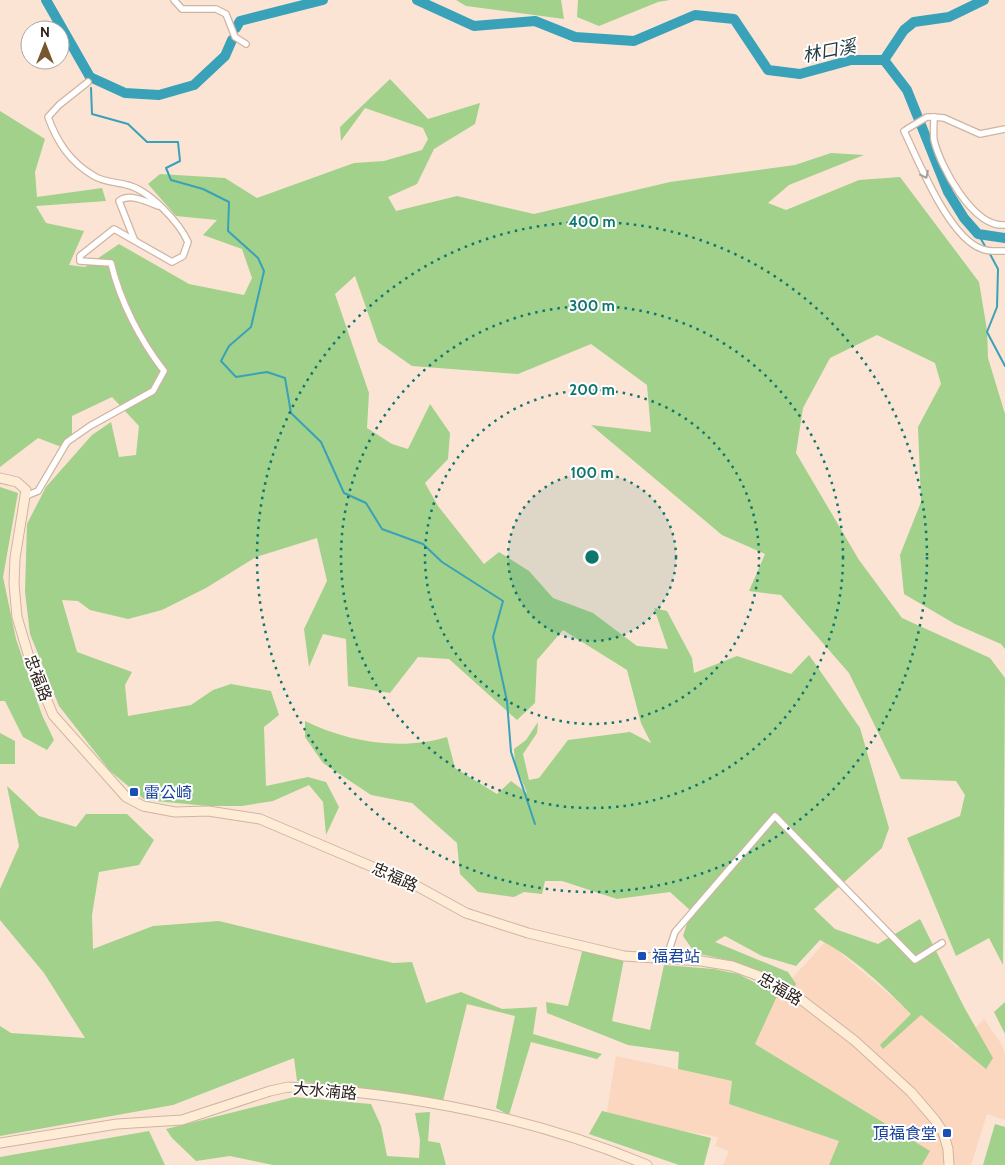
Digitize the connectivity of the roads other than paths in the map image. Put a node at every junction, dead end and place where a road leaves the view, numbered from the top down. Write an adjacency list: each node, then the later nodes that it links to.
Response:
1 (174, 0): 2 (street)
2 (246, 44)
3 (88, 82): 6 (street)
4 (934, 117): 5 (street); 7 (street); 9 (street, one-way to 9)
5 (1005, 129)
6 (162, 208): 8 (street); 8 (street)
7 (1005, 225)
8 (134, 239): 11 (street)
9 (1005, 251)
10 (0, 478): 11 (street)
11 (26, 496): 13 (street, 忠福路)
12 (942, 943): 13 (street)
13 (666, 960): 16 (street, 忠福路)
14 (0, 1143): 15 (street, 大水湳路)
15 (647, 1165)
16 (949, 1165)

